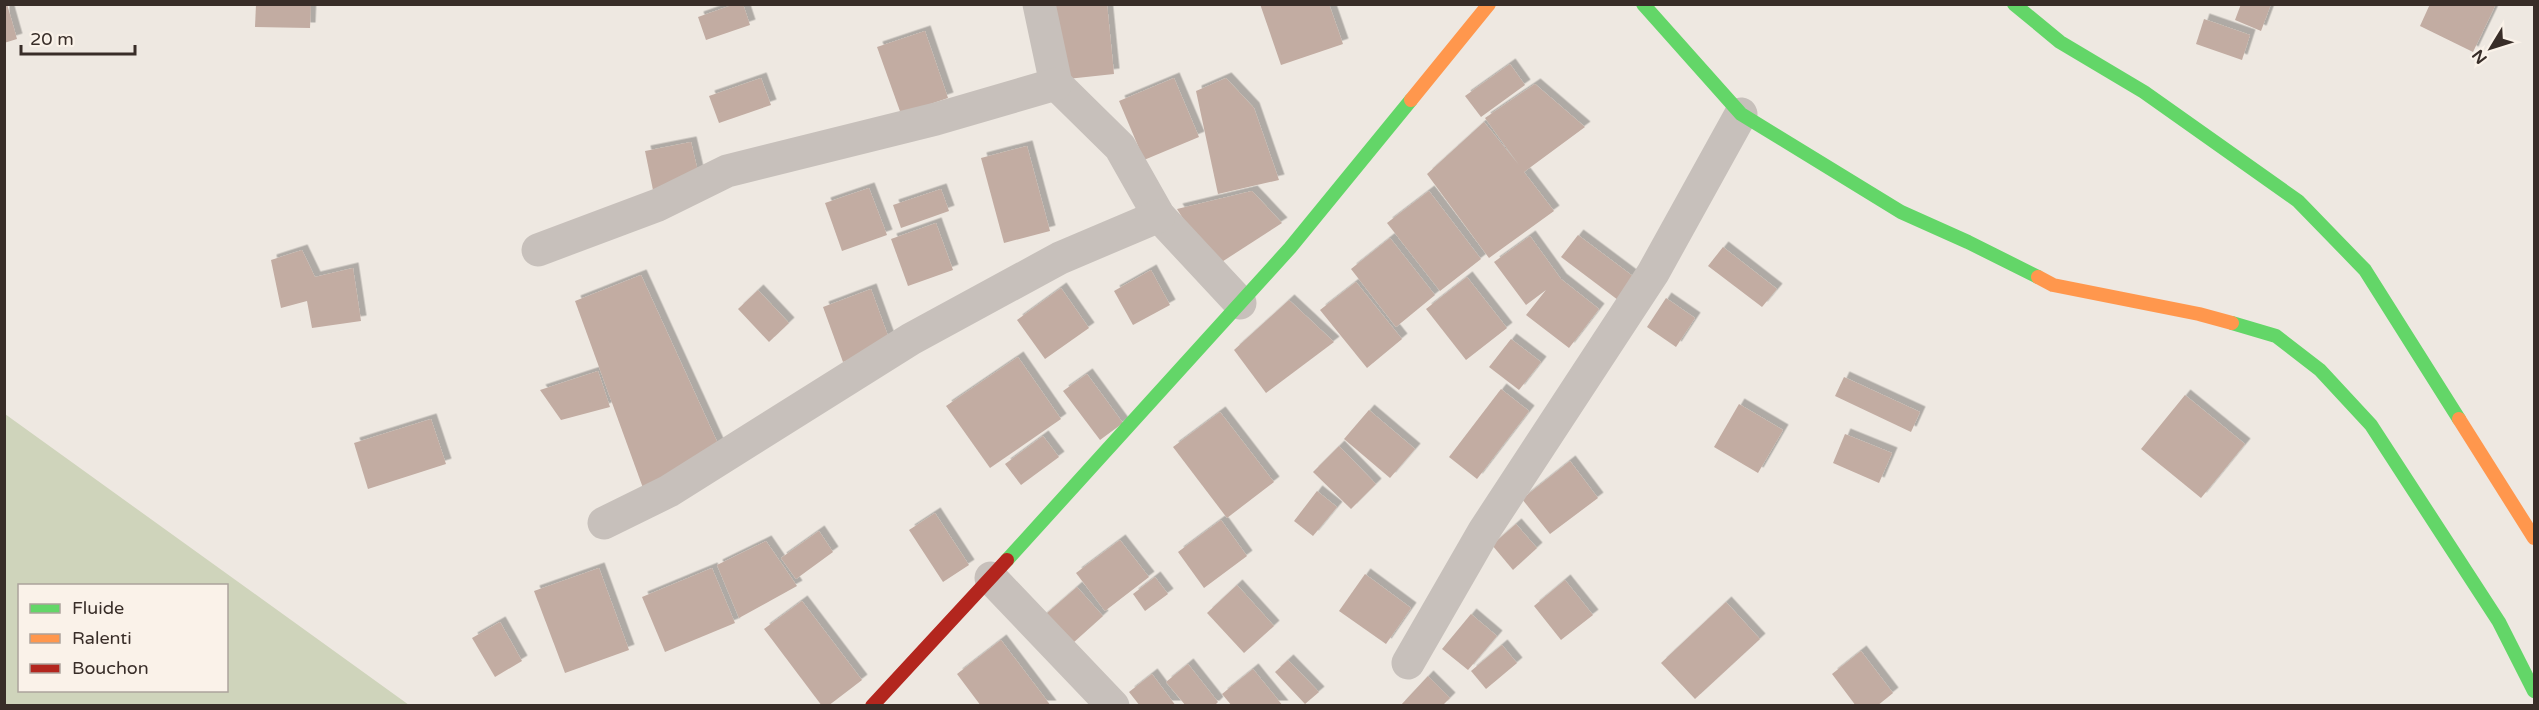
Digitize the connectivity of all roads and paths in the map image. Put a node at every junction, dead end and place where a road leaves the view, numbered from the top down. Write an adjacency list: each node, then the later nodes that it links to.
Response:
1 (1040, 4): 5 (street)
2 (1489, 4): 9 (street)
3 (1643, 4): 6 (street)
4 (2014, 4): 11 (street)
5 (1056, 84): 7 (street); 8 (street)
6 (1741, 114): 13 (street); 14 (street)
7 (1160, 216): 9 (street); 10 (street)
8 (538, 250)
9 (1240, 303): 12 (street)
10 (604, 523)
11 (2535, 538)
12 (992, 578): 15 (street); 16 (street)
13 (1408, 663)
14 (2535, 691)
15 (872, 705)
16 (1113, 705)

